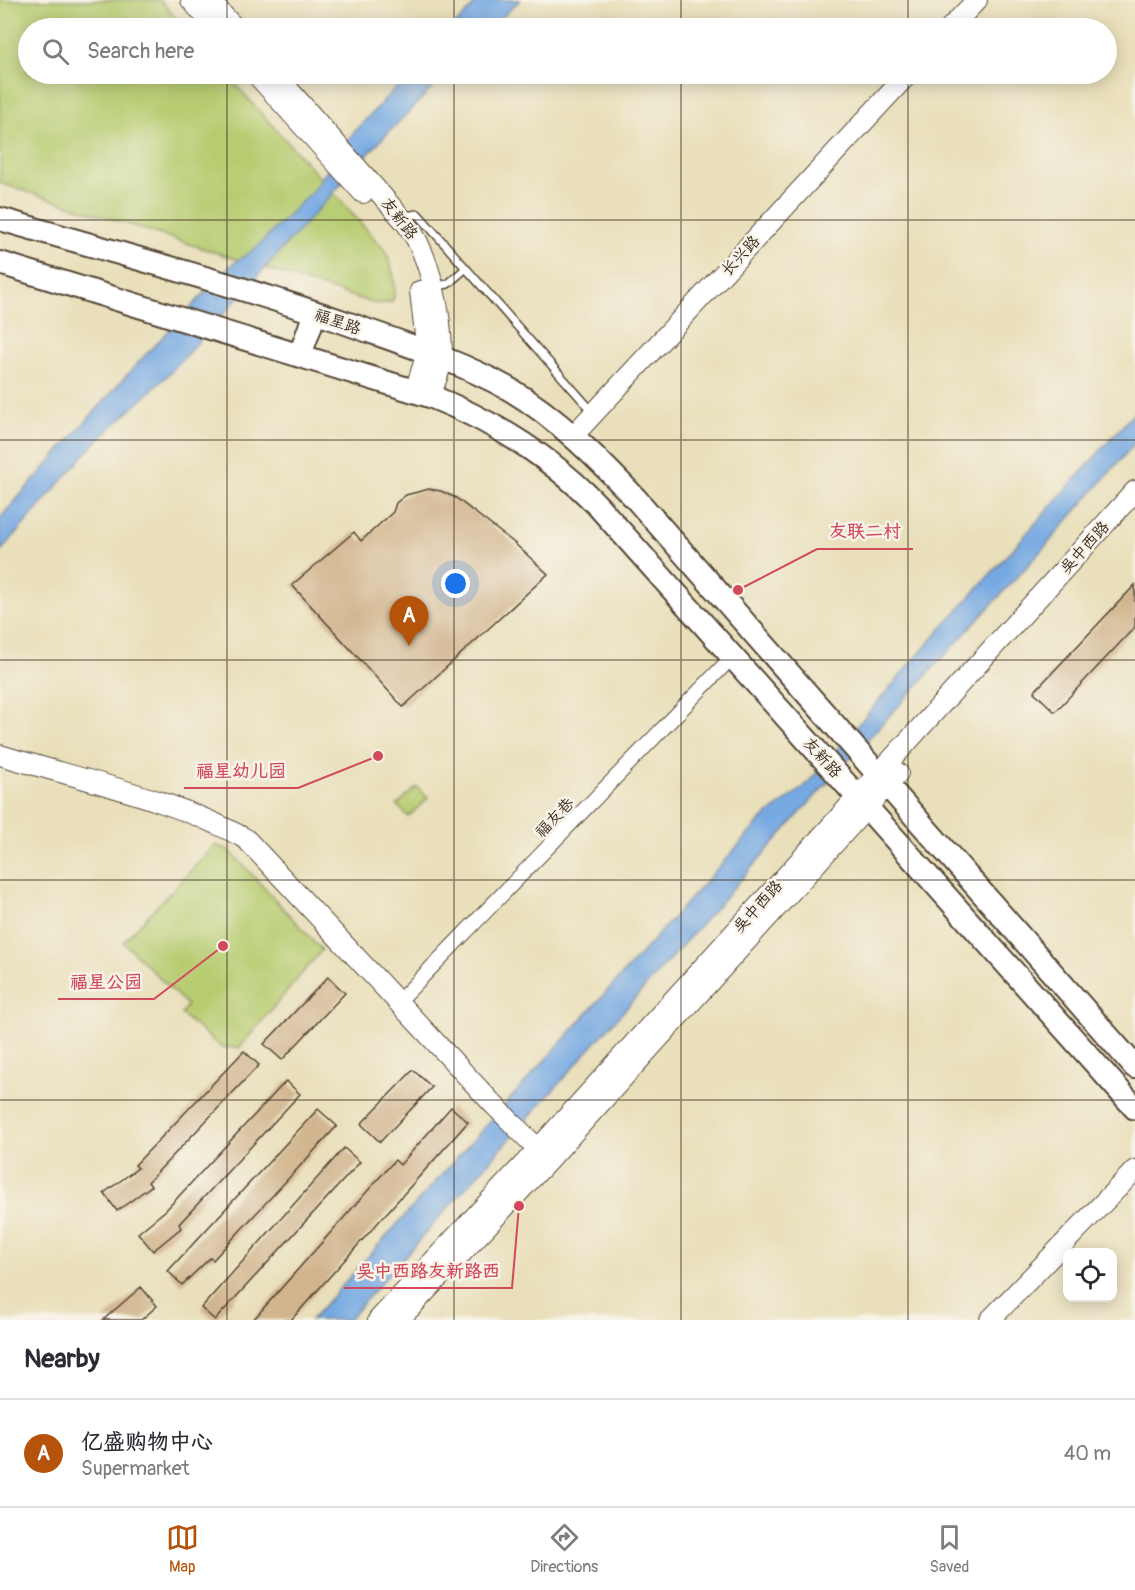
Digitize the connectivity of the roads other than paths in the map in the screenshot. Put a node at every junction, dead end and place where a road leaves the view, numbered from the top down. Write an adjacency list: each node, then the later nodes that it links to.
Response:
1 (191, 0): 4 (main road)
2 (209, 0): 5 (main road)
3 (977, 0): 6 (main road)
4 (207, 18)
5 (226, 18)
6 (960, 18)
7 (267, 84): 10 (main road, 友新路)
8 (283, 84): 10 (main road, 友新路)
9 (899, 84): 21 (main road, 长兴路)
10 (329, 143): 11 (main road, 友新路)
11 (356, 174): 12 (main road, 友新路); 19 (main road, 友新路)
12 (400, 216): 15 (lane); 16 (main road, 友新路)
13 (0, 219): 17 (main road, 福星路)
14 (0, 263): 18 (main road)
15 (466, 268): 16 (lane); 21 (lane)
16 (433, 287): 19 (main road, 友新路)
17 (315, 313): 18 (main road); 19 (main road, 福星路)
18 (300, 355): 20 (main road)
19 (435, 356): 20 (main road, 友新路); 22 (main road, 福星路)
20 (423, 394): 26 (main road, 友新路)
21 (594, 413): 22 (main road, 长兴路)
22 (572, 437): 24 (main road, 福星路)
23 (1135, 491): 28 (main road, 吴中西路)
24 (636, 499): 28 (main road, 友新路)
25 (1135, 511): 28 (main road, 吴中西路)
26 (733, 656): 29 (main road, 友新路); 30 (street, 福友巷)
27 (0, 755): 30 (main road)
28 (876, 774): 29 (main road, 吴中西路); 31 (main road, 友新路)
29 (856, 794): 32 (main road, 友新路); 33 (main road, 吴中西路)
30 (399, 1001): 33 (main road)
31 (1135, 1067)
32 (1135, 1108)
33 (544, 1154): 35 (main road, 吴中西路); 36 (main road, 吴中西路)
34 (1135, 1170): 37 (main road)
35 (378, 1320)
36 (399, 1320)
37 (990, 1320)

